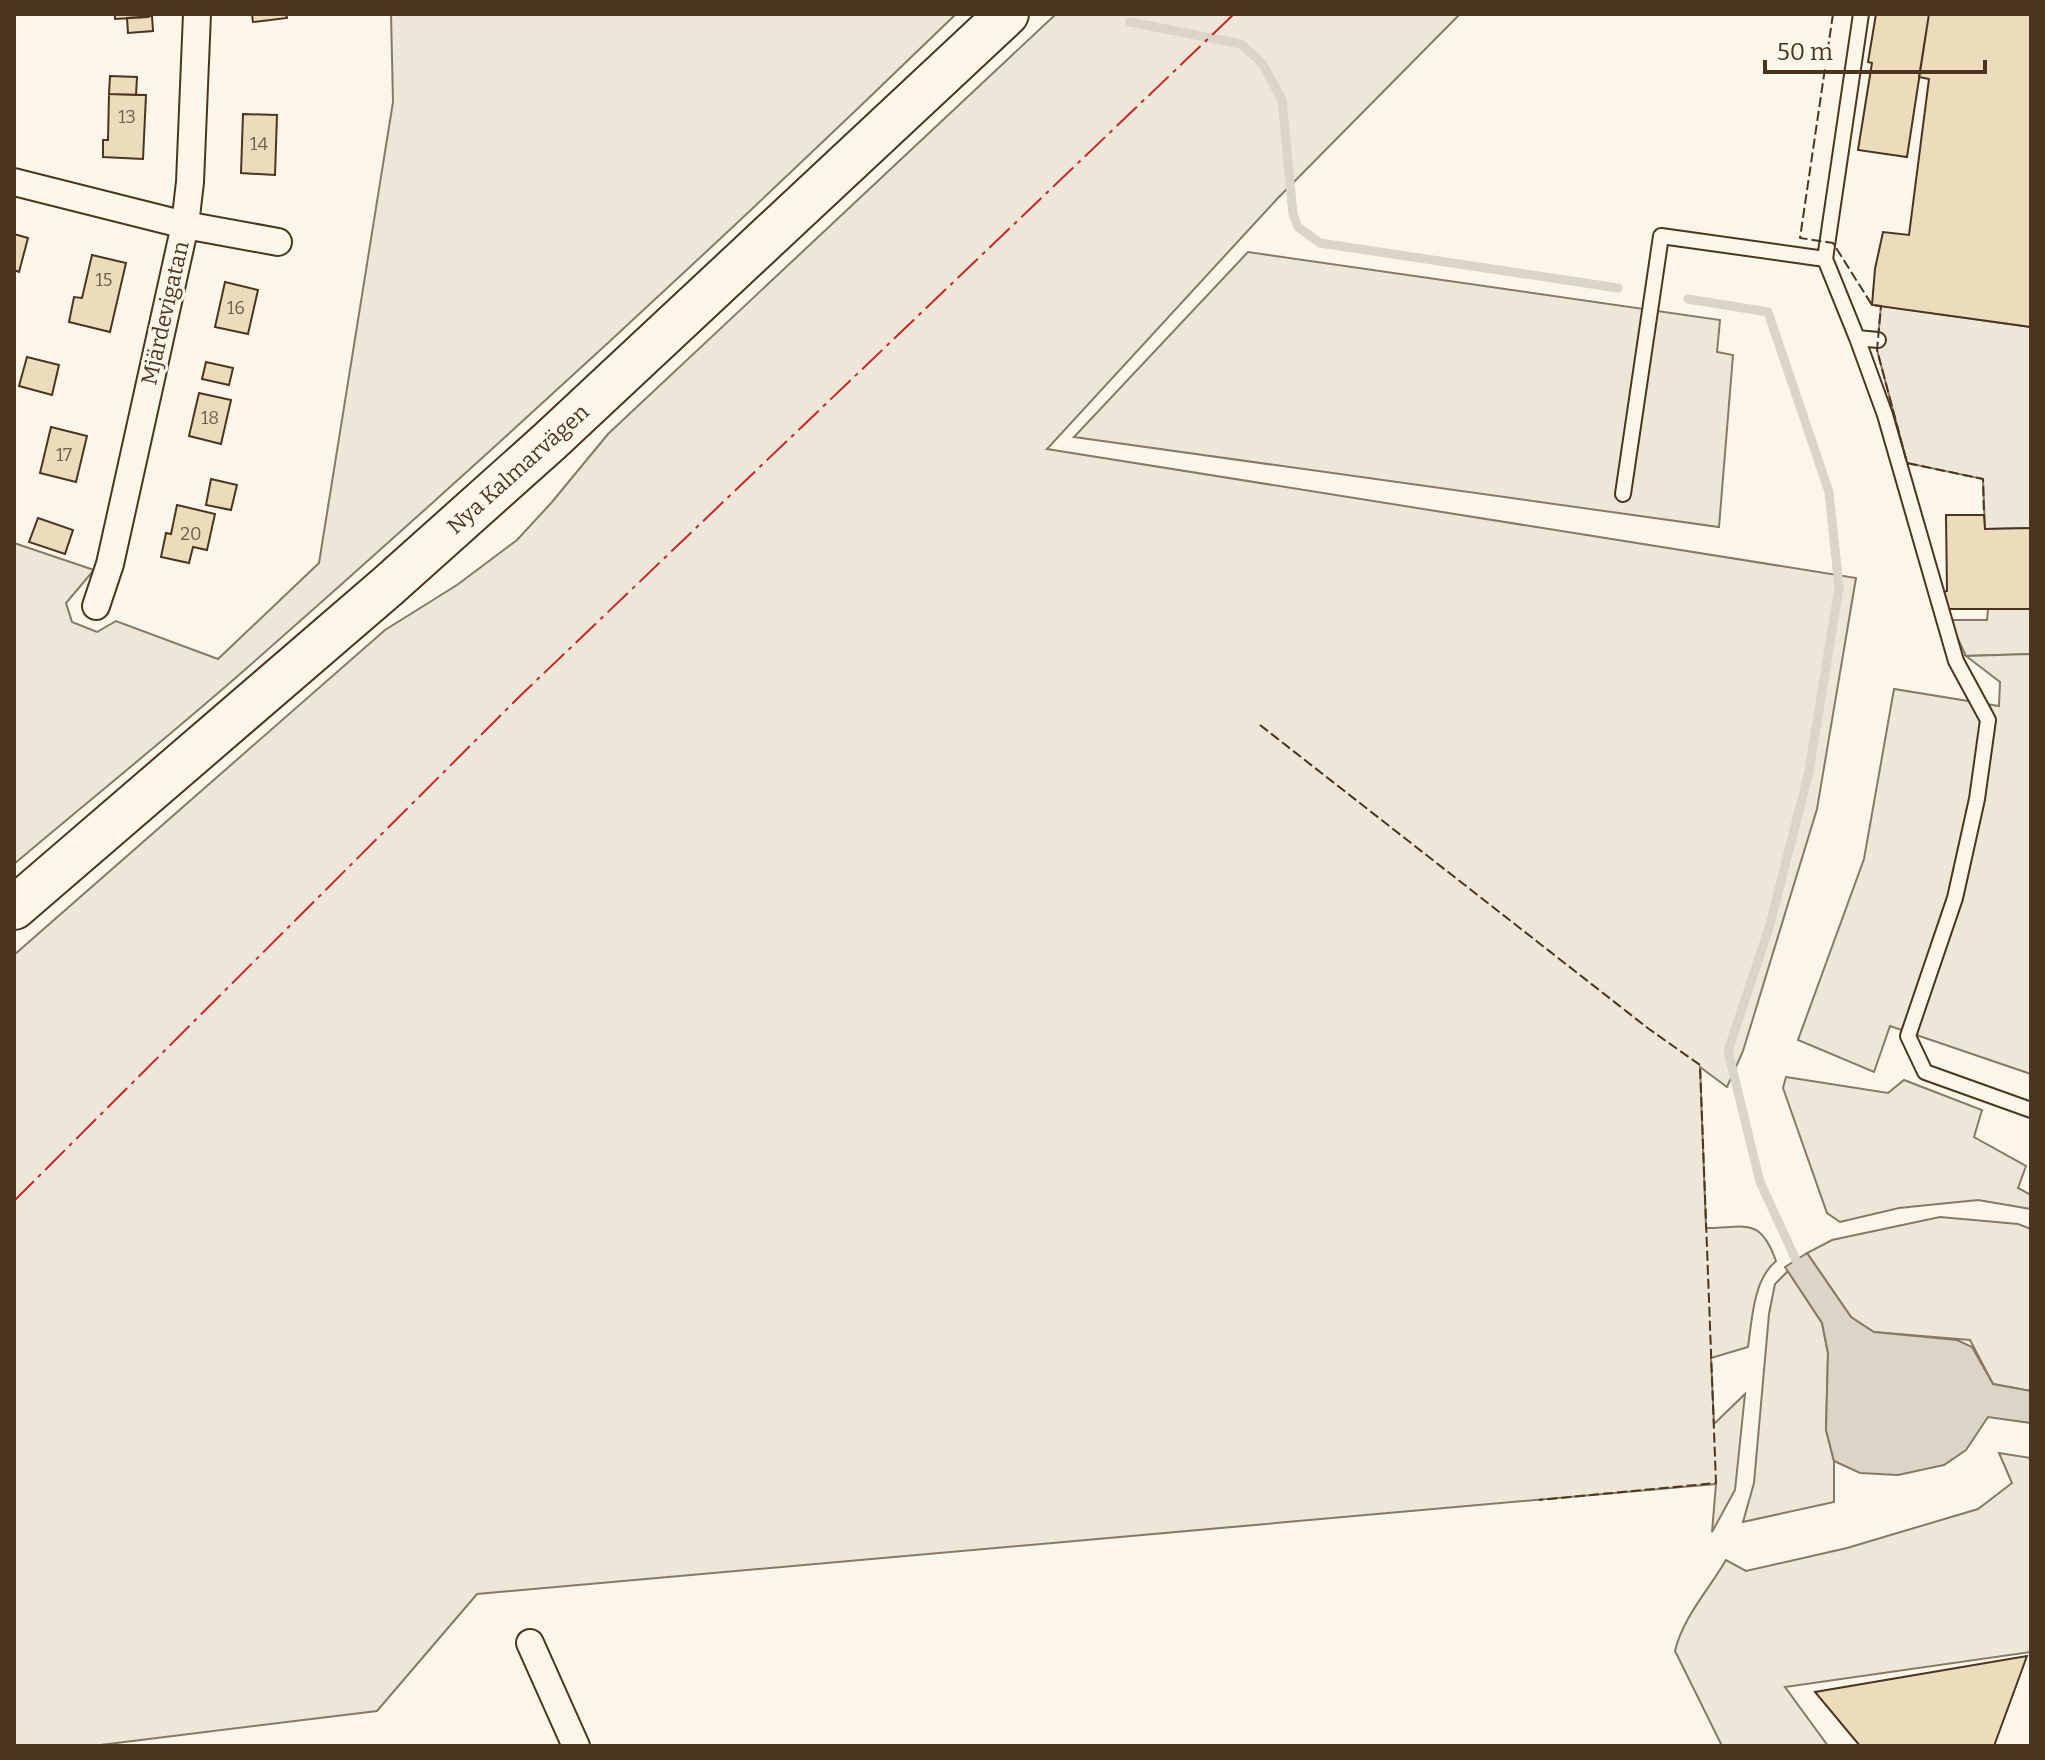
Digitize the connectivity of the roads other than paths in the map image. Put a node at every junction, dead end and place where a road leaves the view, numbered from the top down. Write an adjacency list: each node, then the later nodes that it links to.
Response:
1 (197, 14): 5 (street, Mjärdevigatan)
2 (1007, 14): 12 (main road, Nya Kalmarvägen)
3 (1861, 14): 7 (lane)
4 (14, 182): 5 (street)
5 (185, 225): 6 (street); 11 (street, Mjärdevigatan)
6 (278, 242)
7 (1825, 259): 8 (lane); 10 (lane)
8 (1857, 338): 9 (lane); 13 (lane)
9 (1878, 340)
10 (1623, 494)
11 (96, 606)
12 (14, 908)
13 (2031, 1110)
14 (530, 1643): 15 (street)
15 (576, 1746)

